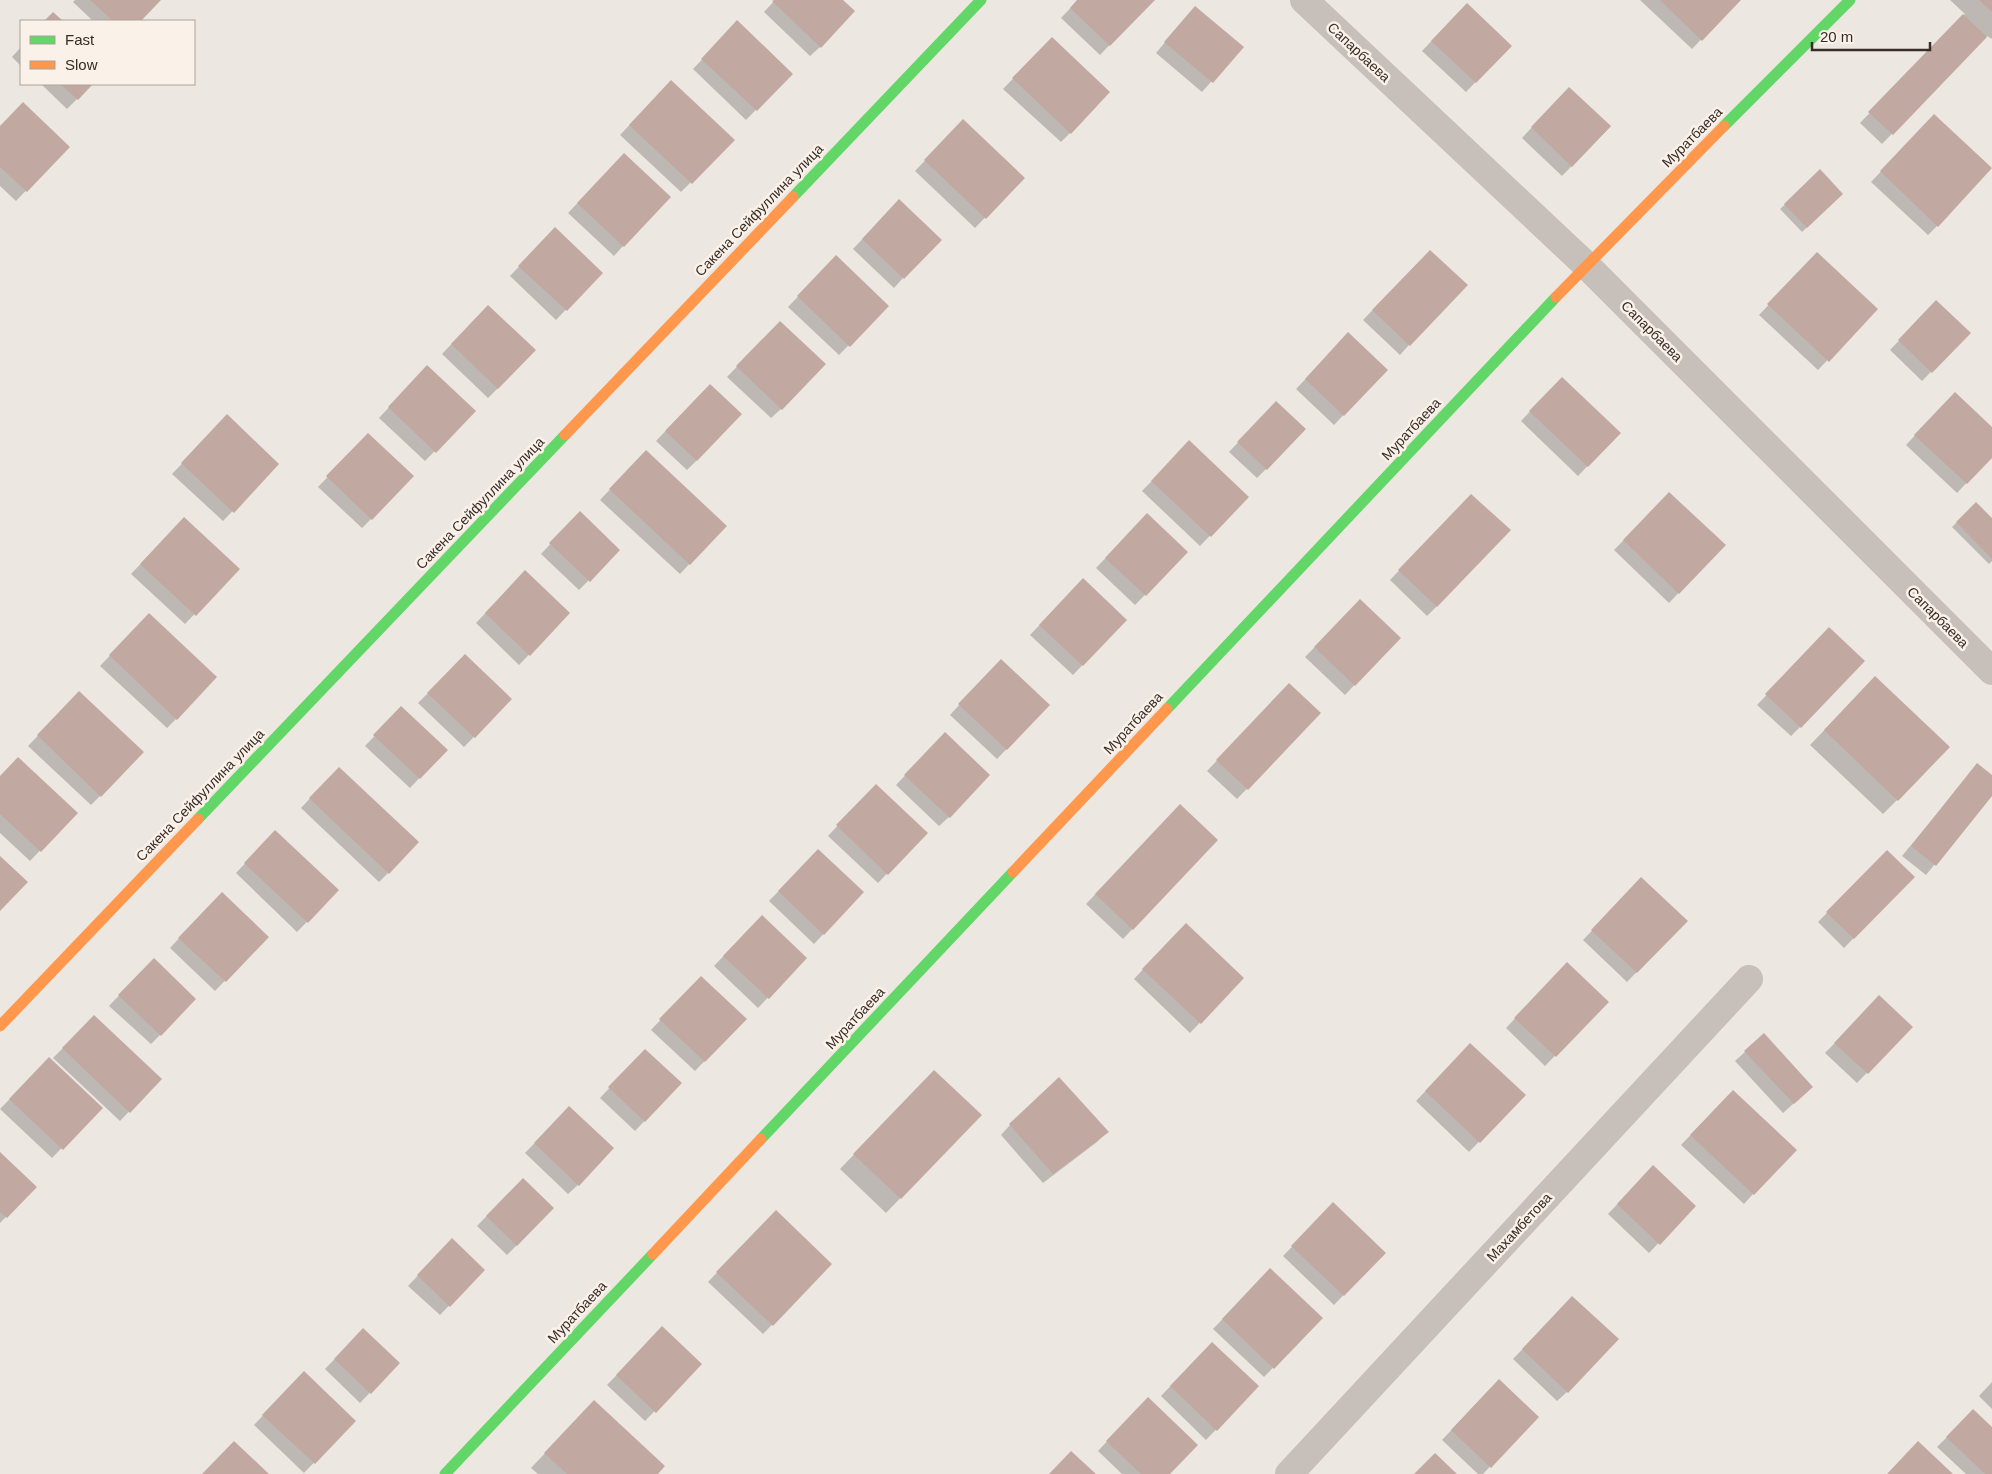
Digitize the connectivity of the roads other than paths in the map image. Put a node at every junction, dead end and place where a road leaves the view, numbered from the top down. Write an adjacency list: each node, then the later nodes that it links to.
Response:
1 (981, 0): 7 (street, Сакена Сейфуллина улица)
2 (1304, 0): 4 (street, Сапарбаева)
3 (1850, 0): 4 (street, Муратбаева)
4 (1586, 264): 5 (street, Сапарбаева); 8 (street, Муратбаева)
5 (1992, 671)
6 (1749, 979): 9 (street, Махамбетова)
7 (0, 1026)
8 (445, 1474)
9 (1289, 1474)

